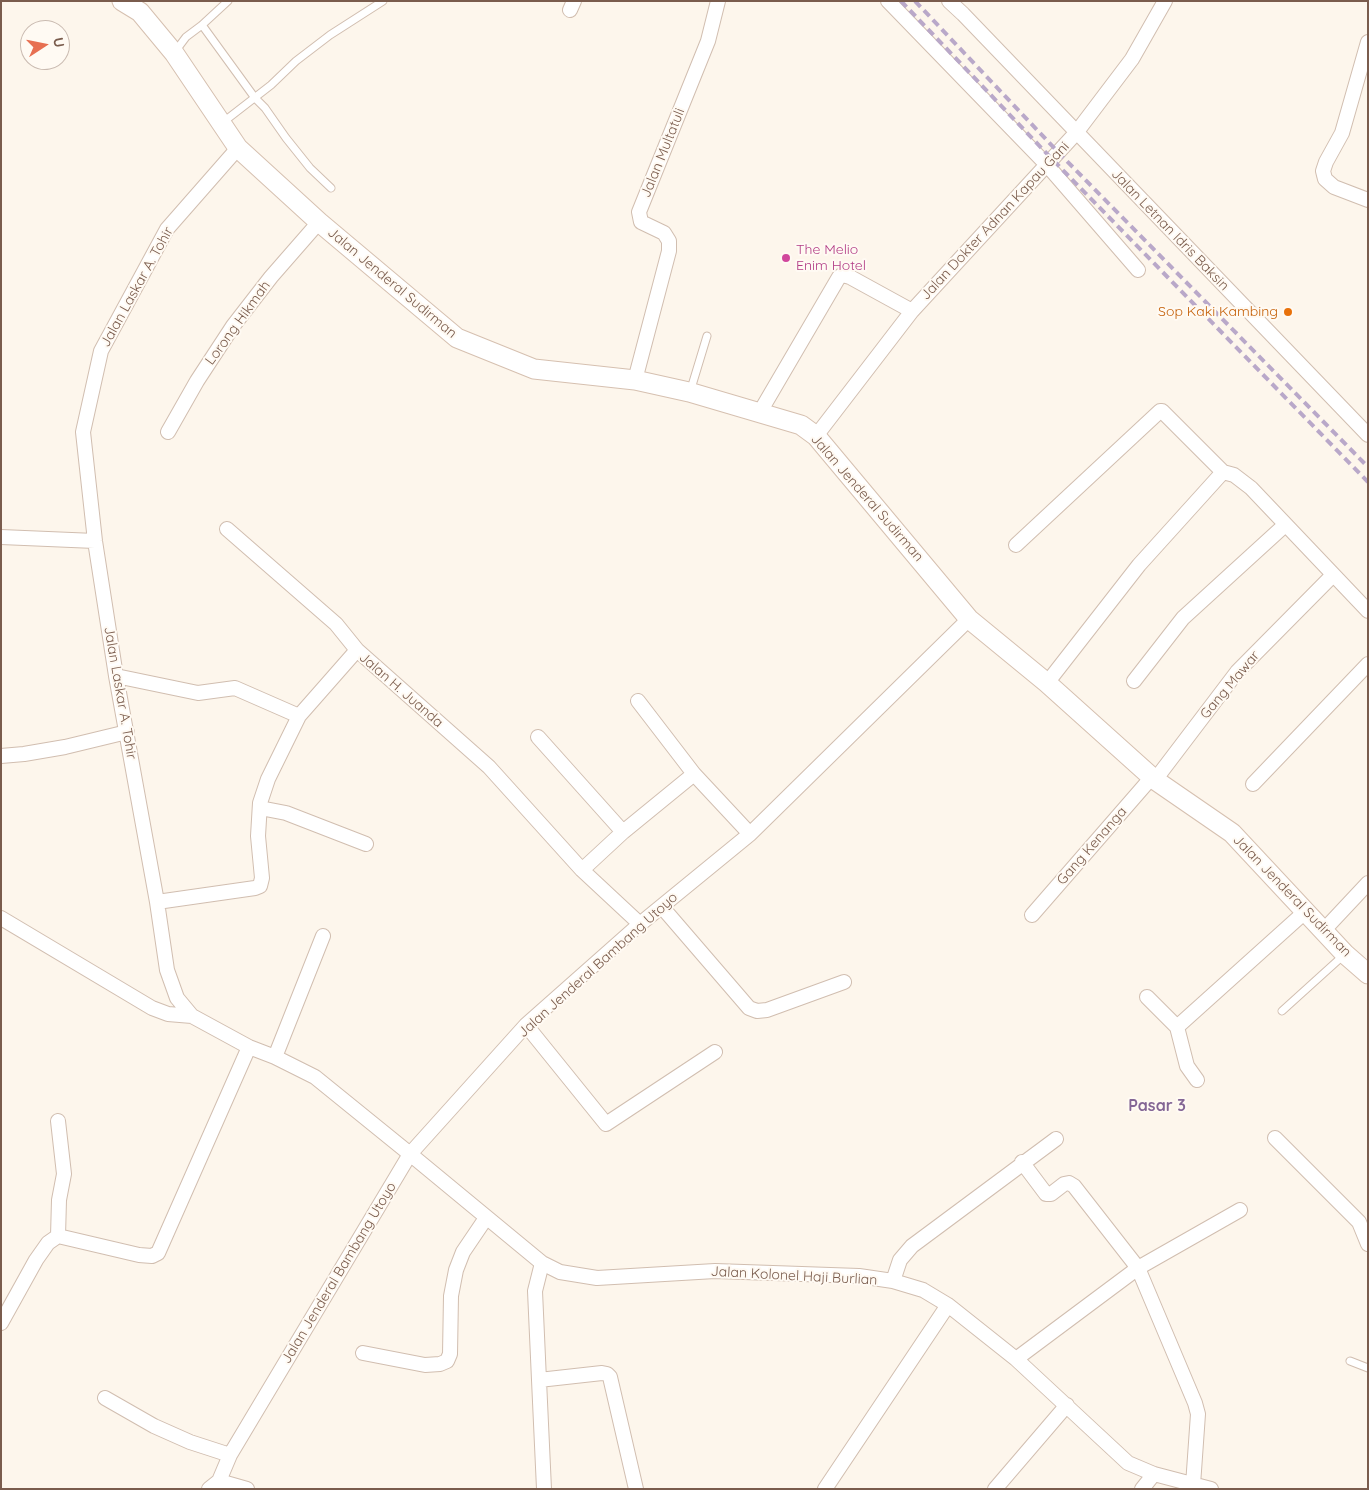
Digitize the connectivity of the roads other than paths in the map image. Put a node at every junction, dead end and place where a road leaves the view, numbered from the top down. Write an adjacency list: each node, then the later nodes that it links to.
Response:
1 (122, 1): 10 (main road, Jalan Jenderal Sudirman)
2 (228, 1): 8 (lane)
3 (383, 1): 11 (lane)
4 (718, 1): 22 (street, Jalan Multatuli)
5 (888, 1): 15 (street)
6 (948, 1): 13 (street, Jalan Letnan Idris Baksin)
7 (1166, 1): 13 (street, Jalan Dokter Adnan Kapau Gani)
8 (202, 25): 10 (lane); 11 (lane)
9 (1368, 42): 17 (street)
10 (174, 53): 12 (main road, Jalan Jenderal Sudirman)
11 (255, 98): 12 (lane); 16 (lane)
12 (222, 124): 14 (main road, Jalan Jenderal Sudirman)
13 (1076, 133): 15 (street, Jalan Dokter Adnan Kapau Gani); 26 (street, Jalan Letnan Idris Baksin)
14 (238, 148): 18 (main road, Jalan Jenderal Sudirman); 32 (street, Jalan Laskar A. Tohir)
15 (1047, 165): 19 (street); 20 (street, Jalan Dokter Adnan Kapau Gani)
16 (331, 188)
17 (1368, 200)
18 (319, 222): 22 (main road, Jalan Jenderal Sudirman); 25 (street, Lorong Hikmah)
19 (1138, 270)
20 (912, 311): 24 (street); 27 (street, Jalan Dokter Adnan Kapau Gani)
21 (707, 336): 23 (lane)
22 (635, 380): 23 (main road, Jalan Jenderal Sudirman)
23 (689, 392): 24 (main road, Jalan Jenderal Sudirman)
24 (760, 412): 27 (main road, Jalan Jenderal Sudirman)
25 (168, 432)
26 (1368, 435)
27 (816, 436): 36 (main road, Jalan Jenderal Sudirman)
28 (1222, 472): 29 (street); 33 (street); 41 (street)
29 (1285, 525): 34 (street); 40 (street)
30 (227, 529): 37 (street)
31 (1, 537): 32 (street)
32 (95, 541): 39 (street, Jalan Laskar A. Tohir)
33 (1016, 544)
34 (1333, 575): 35 (street); 48 (street, Gang Mawar)
35 (1368, 611)
36 (970, 619): 41 (main road, Jalan Jenderal Sudirman); 52 (street, Jalan Jenderal Bambang Utoyo)
37 (357, 650): 43 (street, Jalan H. Juanda); 54 (street, Jalan H. Juanda)
38 (1368, 664): 49 (street)
39 (116, 676): 43 (street); 44 (street, Jalan Laskar A. Tohir)
40 (1134, 681)
41 (1047, 683): 48 (main road, Jalan Jenderal Sudirman)
42 (638, 701): 47 (street)
43 (298, 716): 50 (street, Jalan H. Juanda)
44 (127, 732): 46 (street); 56 (street, Jalan Laskar A. Tohir)
45 (538, 737): 51 (street)
46 (1, 756)
47 (694, 774): 51 (street); 52 (street)
48 (1153, 779): 58 (main road, Jalan Jenderal Sudirman); 59 (street, Gang Kenanga)
49 (1253, 784)
50 (260, 808): 53 (street); 56 (street, Jalan H. Juanda)
51 (623, 832): 54 (street)
52 (750, 834): 57 (street, Jalan Jenderal Bambang Utoyo)
53 (366, 844)
54 (582, 870): 61 (street, Jalan H. Juanda)
55 (1368, 883): 62 (street)
56 (157, 902): 69 (street, Jalan Laskar A. Tohir)
57 (662, 907): 61 (street, Jalan Jenderal Bambang Utoyo); 66 (street)
58 (1306, 911): 62 (main road, Jalan Jenderal Sudirman); 71 (street)
59 (1032, 915)
60 (1, 918): 69 (street)
61 (640, 924): 70 (street, Jalan Jenderal Bambang Utoyo)
62 (1324, 930): 64 (main road, Jalan Jenderal Sudirman)
63 (323, 936): 74 (street)
64 (1345, 954): 65 (main road, Jalan Jenderal Sudirman); 68 (lane)
65 (1368, 974)
66 (844, 982)
67 (1147, 997): 71 (street)
68 (1282, 1011)
69 (192, 1016): 72 (street, Jalan Laskar A. Tohir)
70 (526, 1025): 73 (street); 79 (street, Jalan Jenderal Bambang Utoyo)
71 (1177, 1027): 75 (street)
72 (249, 1047): 74 (street, Jalan Laskar A. Tohir); 84 (street)
73 (715, 1052)
74 (275, 1057): 79 (street, Jalan Laskar A. Tohir)
75 (1197, 1080)
76 (58, 1121): 84 (street)
77 (1056, 1138): 80 (street)
78 (1275, 1138): 82 (street)
79 (410, 1154): 83 (street, Jalan Kolonel Haji Burlian); 98 (street, Jalan Jenderal Bambang Utoyo)
80 (1022, 1162): 87 (street); 88 (street)
81 (1240, 1210): 87 (street)
82 (1363, 1217): 85 (street)
83 (486, 1218): 86 (street, Jalan Kolonel Haji Burlian); 91 (street)
84 (58, 1236): 90 (street)
85 (1368, 1244)
86 (542, 1263): 88 (street, Jalan Kolonel Haji Burlian); 95 (street)
87 (1138, 1268): 92 (street); 100 (street)
88 (893, 1281): 89 (street, Jalan Kolonel Haji Burlian)
89 (948, 1305): 92 (street, Jalan Kolonel Haji Burlian); 105 (street)
90 (1, 1324)
91 (363, 1353)
92 (1016, 1359): 97 (street, Jalan Kolonel Haji Burlian)
93 (1350, 1361): 94 (lane)
94 (1368, 1368)
95 (539, 1380): 103 (street); 104 (street)
96 (105, 1398): 98 (street)
97 (1067, 1404): 99 (street, Jalan Kolonel Haji Burlian); 106 (street)
98 (230, 1455): 101 (street, Jalan Jenderal Bambang Utoyo)
99 (1154, 1474): 100 (street, Jalan Kolonel Haji Burlian); 107 (street)
100 (1193, 1484): 108 (street, Jalan Kolonel Haji Burlian)
101 (214, 1485): 102 (street)
102 (247, 1489)
103 (544, 1489)
104 (636, 1489)
105 (825, 1489)
106 (995, 1489)
107 (1142, 1489)
108 (1211, 1489)

